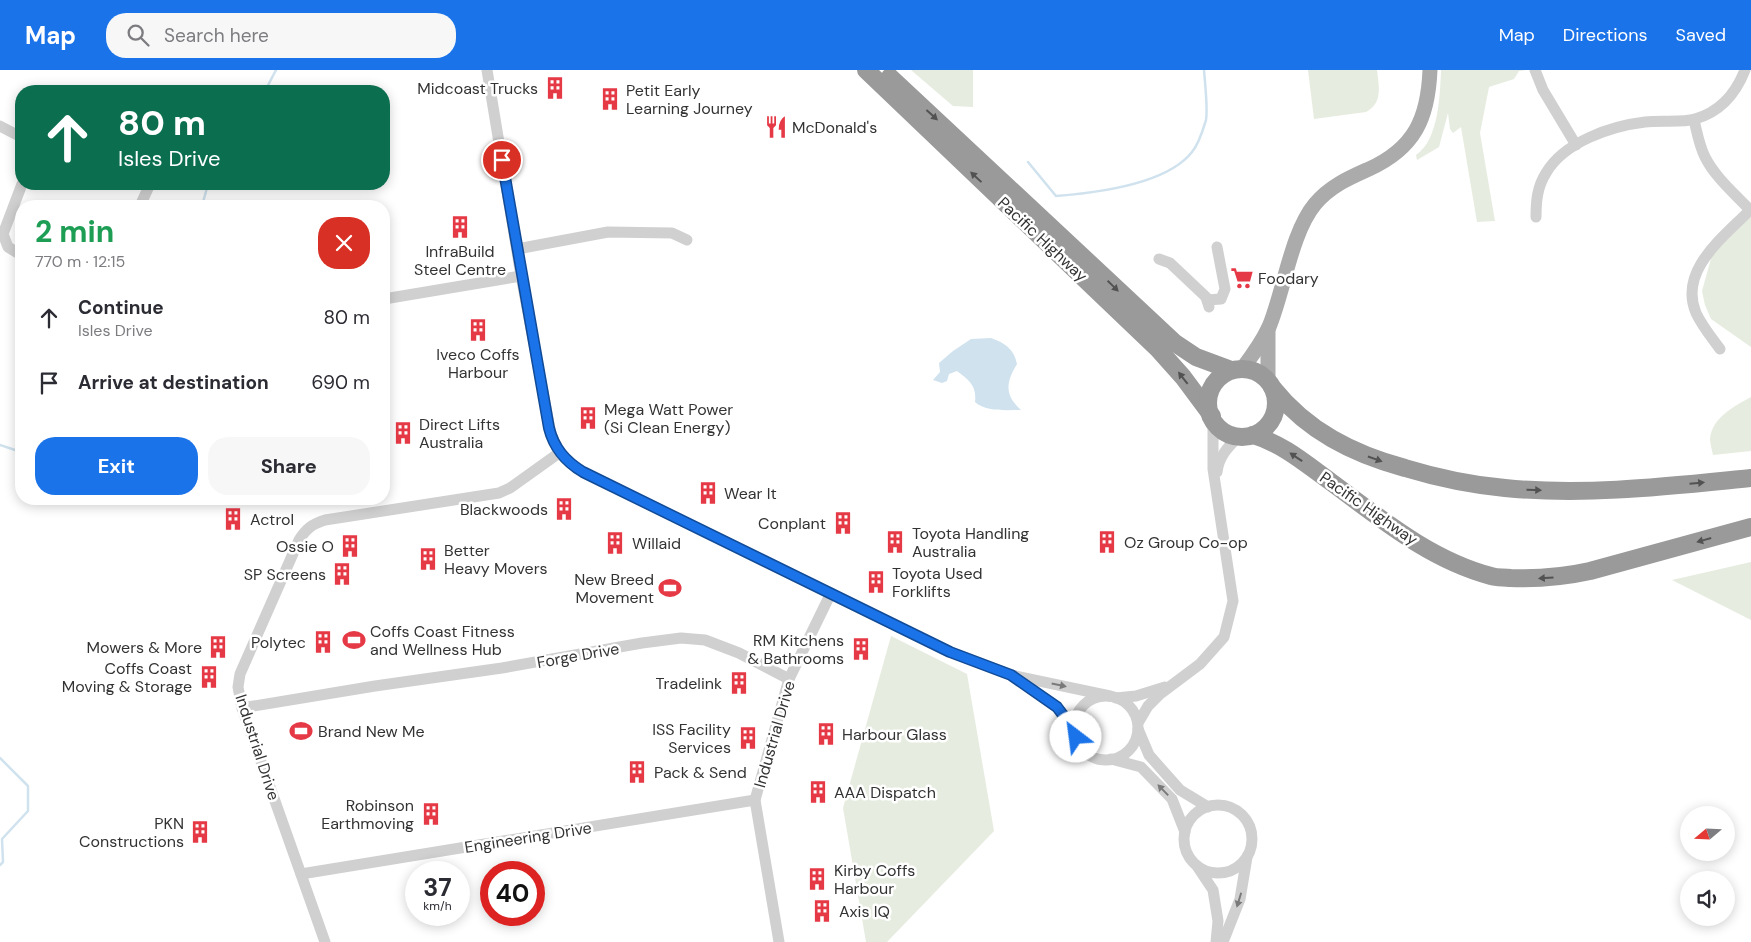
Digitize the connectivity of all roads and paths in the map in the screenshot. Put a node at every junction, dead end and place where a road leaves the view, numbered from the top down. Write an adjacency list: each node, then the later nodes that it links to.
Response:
1 (487, 70): 15 (street)
2 (866, 70): 24 (highway, Pacific Highway, one-way to 2)
3 (882, 70): 22 (highway, Pacific Highway, one-way to 22)
4 (1430, 70): 20 (main road)
5 (1535, 70): 10 (street)
6 (1745, 70): 7 (street)
7 (1694, 120): 10 (street); 21 (street)
8 (0, 126): 9 (street)
9 (15, 134)
10 (1576, 145): 12 (street)
11 (15, 202): 16 (street)
12 (1536, 217)
13 (687, 240): 15 (street)
14 (1217, 247): 17 (street)
15 (517, 249): 18 (street)
16 (15, 252)
17 (1159, 259)
18 (522, 276): 19 (street); 26 (street)
19 (390, 298)
20 (1268, 328): 22 (main road); 23 (main road)
21 (1720, 349)
22 (1237, 370): 23 (highway); 24 (highway)
23 (1270, 384): 25 (highway); 27 (highway, one-way to 27)
24 (1213, 418): 25 (highway); 28 (street)
25 (1246, 436): 28 (street); 29 (highway, Pacific Highway, one-way to 25)
26 (560, 453): 30 (street); 35 (street, Industrial Drive)
27 (1751, 478)
28 (1216, 484): 33 (street)
29 (1751, 527)
30 (831, 593): 31 (street); 32 (street, Industrial Drive)
31 (1011, 675): 34 (street, one-way to 34); 37 (street)
32 (789, 679): 35 (street, Forge Drive); 39 (street, Industrial Drive)
33 (1174, 684): 34 (street); 36 (street)
34 (1113, 697): 36 (street); 37 (street)
35 (242, 708): 44 (street, Industrial Drive)
36 (1138, 726): 38 (street); 40 (street)
37 (1075, 731): 38 (street)
38 (1111, 759): 41 (street, one-way to 38)
39 (755, 800): 44 (street, Engineering Drive); 46 (street, Industrial Drive)
40 (1208, 807): 41 (street); 42 (street)
41 (1185, 832): 43 (street)
42 (1247, 856): 43 (street); 48 (street, one-way to 48)
43 (1197, 866): 47 (street)
44 (301, 874): 45 (street, Industrial Drive)
45 (325, 942)
46 (779, 942)
47 (1216, 942)
48 (1222, 942)

